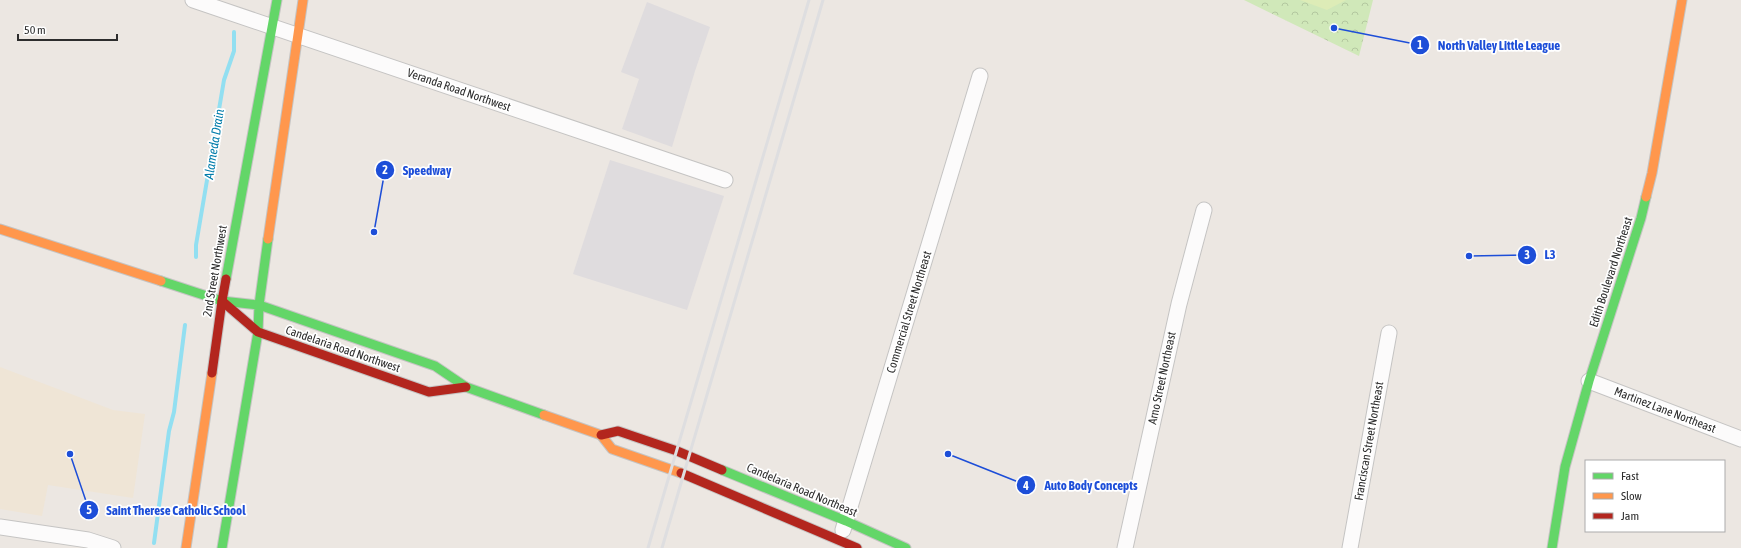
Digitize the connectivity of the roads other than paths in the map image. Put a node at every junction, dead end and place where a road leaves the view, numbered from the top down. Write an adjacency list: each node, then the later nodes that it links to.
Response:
1 (193, 0): 5 (street, Veranda Road Northwest)
2 (277, 0): 5 (main road, 2nd Street Northwest)
3 (303, 0): 6 (main road)
4 (1682, 0): 15 (main road, Edith Boulevard Northeast)
5 (272, 26): 6 (street, Veranda Road Northwest); 11 (main road, 2nd Street Northwest)
6 (297, 35): 8 (street, Veranda Road Northwest); 12 (main road)
7 (980, 76): 19 (street, Commercial Street Northeast)
8 (725, 180)
9 (1204, 210): 27 (street, Arno Street Northeast)
10 (0, 229): 11 (main road, Candelaria Road Northwest)
11 (222, 301): 12 (main road, Candelaria Road Northwest); 13 (main road, Candelaria Road Northwest); 23 (main road, 2nd Street Northwest)
12 (259, 305): 13 (main road); 16 (main road, Candelaria Road Northwest)
13 (258, 332): 16 (main road, Candelaria Road Northwest); 24 (main road)
14 (1389, 334): 28 (street, Franciscan Street Northeast)
15 (1589, 381): 18 (street, Martinez Lane Northeast); 29 (main road, Edith Boulevard Northeast)
16 (466, 388): 17 (main road, Candelaria Road Northwest)
17 (601, 435): 19 (main road, Candelaria Road Northeast); 21 (main road, Candelaria Road Northwest)
18 (1741, 439)
19 (846, 521): 21 (street, Commercial Street Northeast); 26 (main road, Candelaria Road Northeast)
20 (0, 527): 22 (street)
21 (838, 544): 25 (main road)
22 (113, 548)
23 (186, 548)
24 (222, 548)
25 (857, 548)
26 (906, 548)
27 (1125, 548)
28 (1350, 548)
29 (1552, 548)

